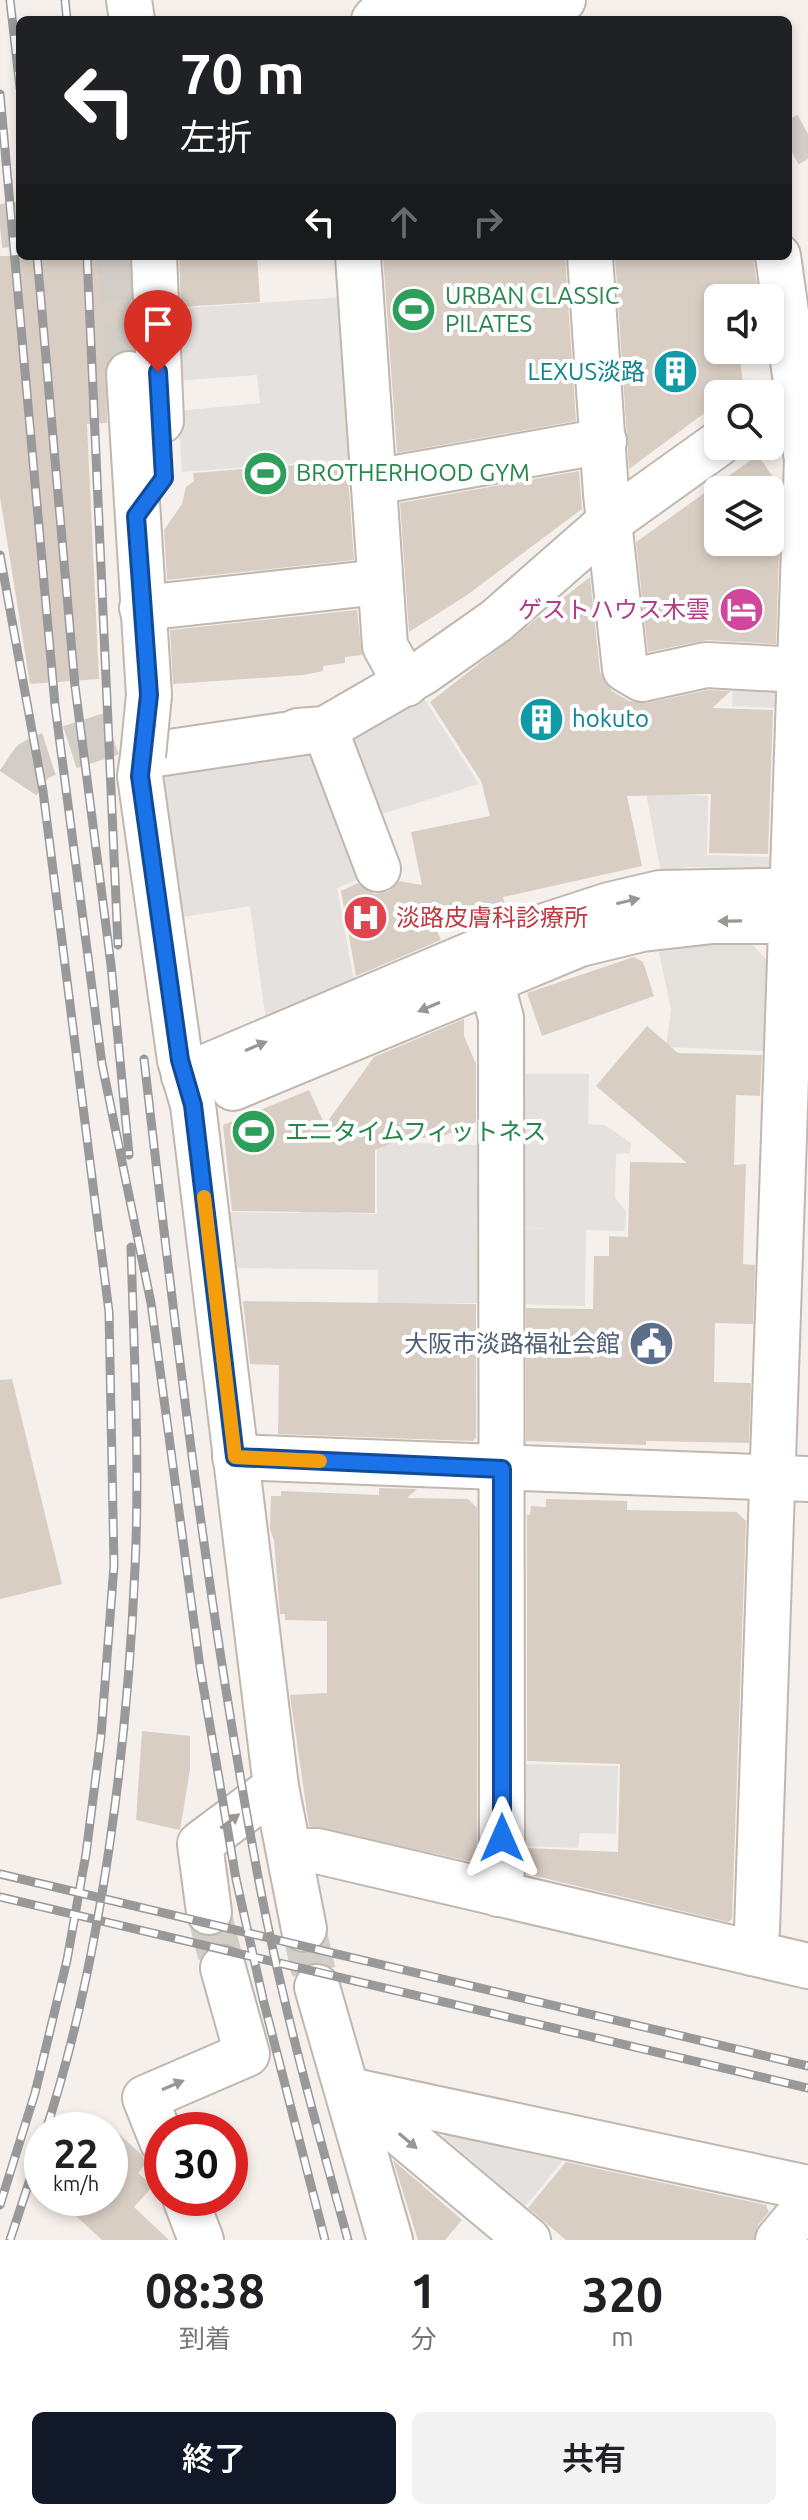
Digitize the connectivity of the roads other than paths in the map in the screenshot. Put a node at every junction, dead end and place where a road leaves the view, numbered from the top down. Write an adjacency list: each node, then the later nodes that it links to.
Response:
1 (393, 0): 4 (street)
2 (408, 0): 3 (street)
3 (563, 0)
4 (378, 16)
5 (154, 260): 15 (street)
6 (358, 260): 14 (street)
7 (590, 260): 11 (street)
8 (778, 260): 10 (street)
9 (129, 374): 15 (street)
10 (792, 394): 13 (street)
11 (604, 441): 14 (street); 16 (street)
12 (704, 454): 16 (street)
13 (808, 460): 19 (street)
14 (374, 482): 17 (street)
15 (136, 516): 18 (street)
16 (609, 522): 20 (street); 21 (street)
17 (380, 582): 18 (street); 21 (street)
18 (142, 608): 23 (street, bridge)
19 (805, 626): 20 (street)
20 (799, 670): 25 (street)
21 (406, 684): 22 (street)
22 (325, 729): 23 (street); 24 (street)
23 (145, 757): 27 (street)
24 (378, 869)
25 (800, 906): 26 (street, one-way to 26); 27 (street, one-way to 25); 28 (street)
26 (491, 981): 27 (street, one-way to 27); 31 (street)
27 (188, 1090): 30 (street)
28 (793, 1315): 29 (street)
29 (791, 1406): 32 (street)
30 (235, 1457): 31 (street); 33 (street)
31 (502, 1469): 32 (street); 35 (street)
32 (790, 1478): 38 (street)
33 (276, 1787): 34 (street); 36 (street, one-way to 33)
34 (289, 1851): 35 (street); 37 (street)
35 (498, 1894): 38 (street)
36 (209, 1912)
37 (304, 1929)
38 (752, 1953): 39 (street)
39 (808, 1966)
40 (223, 1968): 43 (street, one-way to 40)
41 (317, 1987): 42 (street)
42 (349, 2090): 44 (street); 48 (street); 49 (street, one-way to 49)
43 (151, 2112)
44 (808, 2188)
45 (808, 2204): 50 (street)
46 (192, 2216): 47 (street)
47 (201, 2240)
48 (390, 2240)
49 (528, 2240)
50 (778, 2240)

